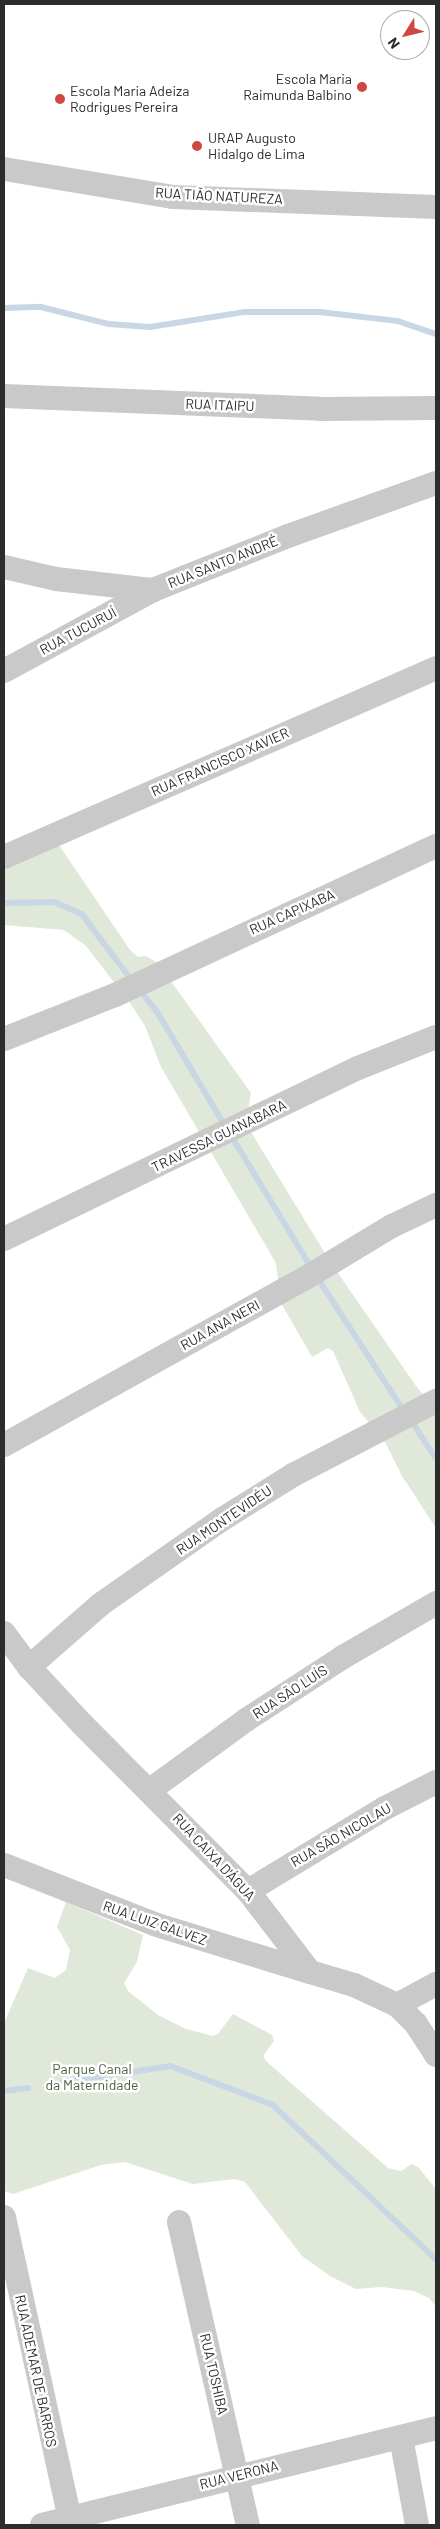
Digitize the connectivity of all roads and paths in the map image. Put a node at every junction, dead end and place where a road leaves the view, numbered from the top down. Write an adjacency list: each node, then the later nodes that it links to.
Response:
1 (4, 169): 2 (street, RUA TIÃO NATUREZA)
2 (436, 207)
3 (4, 396): 4 (street, RUA ITAIPU)
4 (436, 408)
5 (436, 483): 7 (street, RUA SANTO ANDRÉ)
6 (4, 567): 7 (street, RUA SANTO ANDRÉ)
7 (153, 590): 9 (street, RUA TUCURUÍ)
8 (436, 668): 11 (street, RUA FRANCISCO XAVIER)
9 (4, 670)
10 (436, 846): 13 (street, RUA CAPIXABA)
11 (4, 856)
12 (436, 1037): 15 (street, TRAVESSA GUANABARA)
13 (4, 1039)
14 (436, 1205): 17 (street, RUA ANA NERI)
15 (4, 1239)
16 (430, 1403): 20 (street, RUA MONTEVIDÉU)
17 (4, 1445)
18 (436, 1603): 22 (street, RUA SÃO LUÍS)
19 (4, 1633): 20 (street, RUA CAIXA D'ÁGUA)
20 (28, 1667): 22 (street, RUA CAIXA D'ÁGUA)
21 (436, 1782): 24 (street, RUA SÃO NICOLAU)
22 (150, 1790): 24 (street, RUA CAIXA D'ÁGUA)
23 (4, 1865): 25 (street, RUA LUIZ GALVEZ)
24 (248, 1891): 25 (street, RUA CAIXA D'ÁGUA)
25 (310, 1972): 27 (street)
26 (436, 1984): 27 (street)
27 (397, 2005): 28 (street)
28 (436, 2055)
29 (4, 2217): 31 (street, RUA ADEMAR DE BARROS)
30 (179, 2222): 34 (street, RUA TOSHIBA)
31 (13, 2317): 35 (street, RUA ADEMAR DE BARROS)
32 (436, 2428): 33 (street, RUA VERONA)
33 (400, 2436): 34 (street, RUA VERONA); 38 (street)
34 (238, 2475): 35 (street, RUA VERONA); 37 (street, RUA TOSHIBA)
35 (70, 2522): 36 (street, RUA VERONA)
36 (42, 2525)
37 (248, 2525)
38 (417, 2525)

